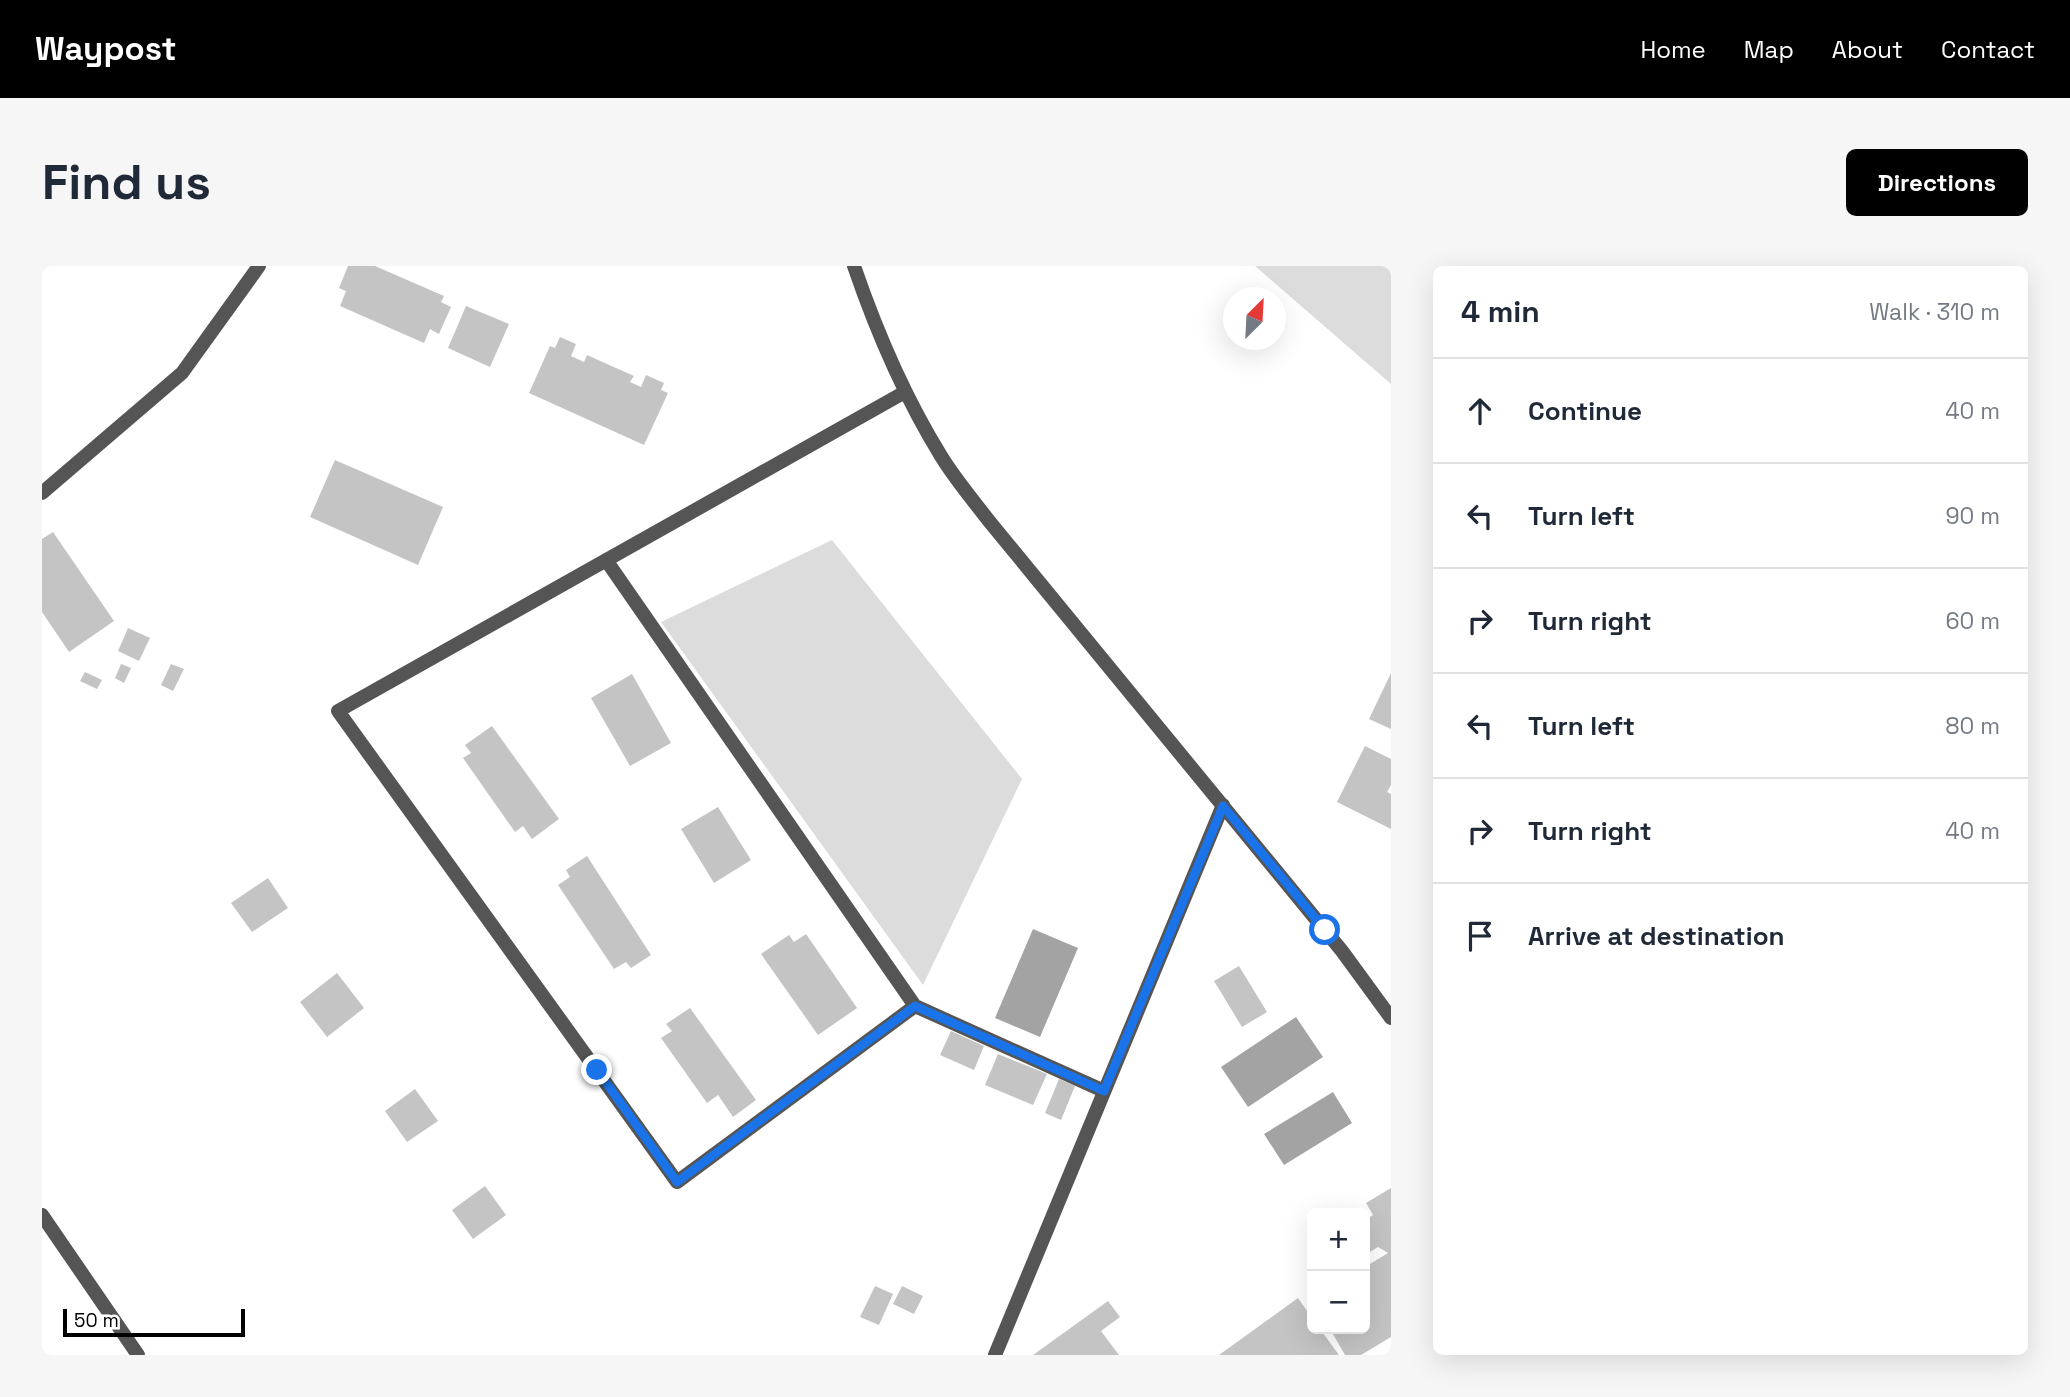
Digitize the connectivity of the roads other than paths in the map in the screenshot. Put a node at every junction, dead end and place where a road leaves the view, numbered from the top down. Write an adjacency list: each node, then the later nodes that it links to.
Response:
1 (259, 266): 4 (street)
2 (854, 266): 3 (street)
3 (905, 392): 5 (street); 6 (street)
4 (42, 493)
5 (607, 560): 7 (street); 7 (street)
6 (1223, 806): 8 (street); 9 (street)
7 (915, 1006): 9 (street)
8 (1391, 1018)
9 (1104, 1091): 12 (street)
10 (42, 1215): 11 (street)
11 (138, 1355)
12 (995, 1355)

